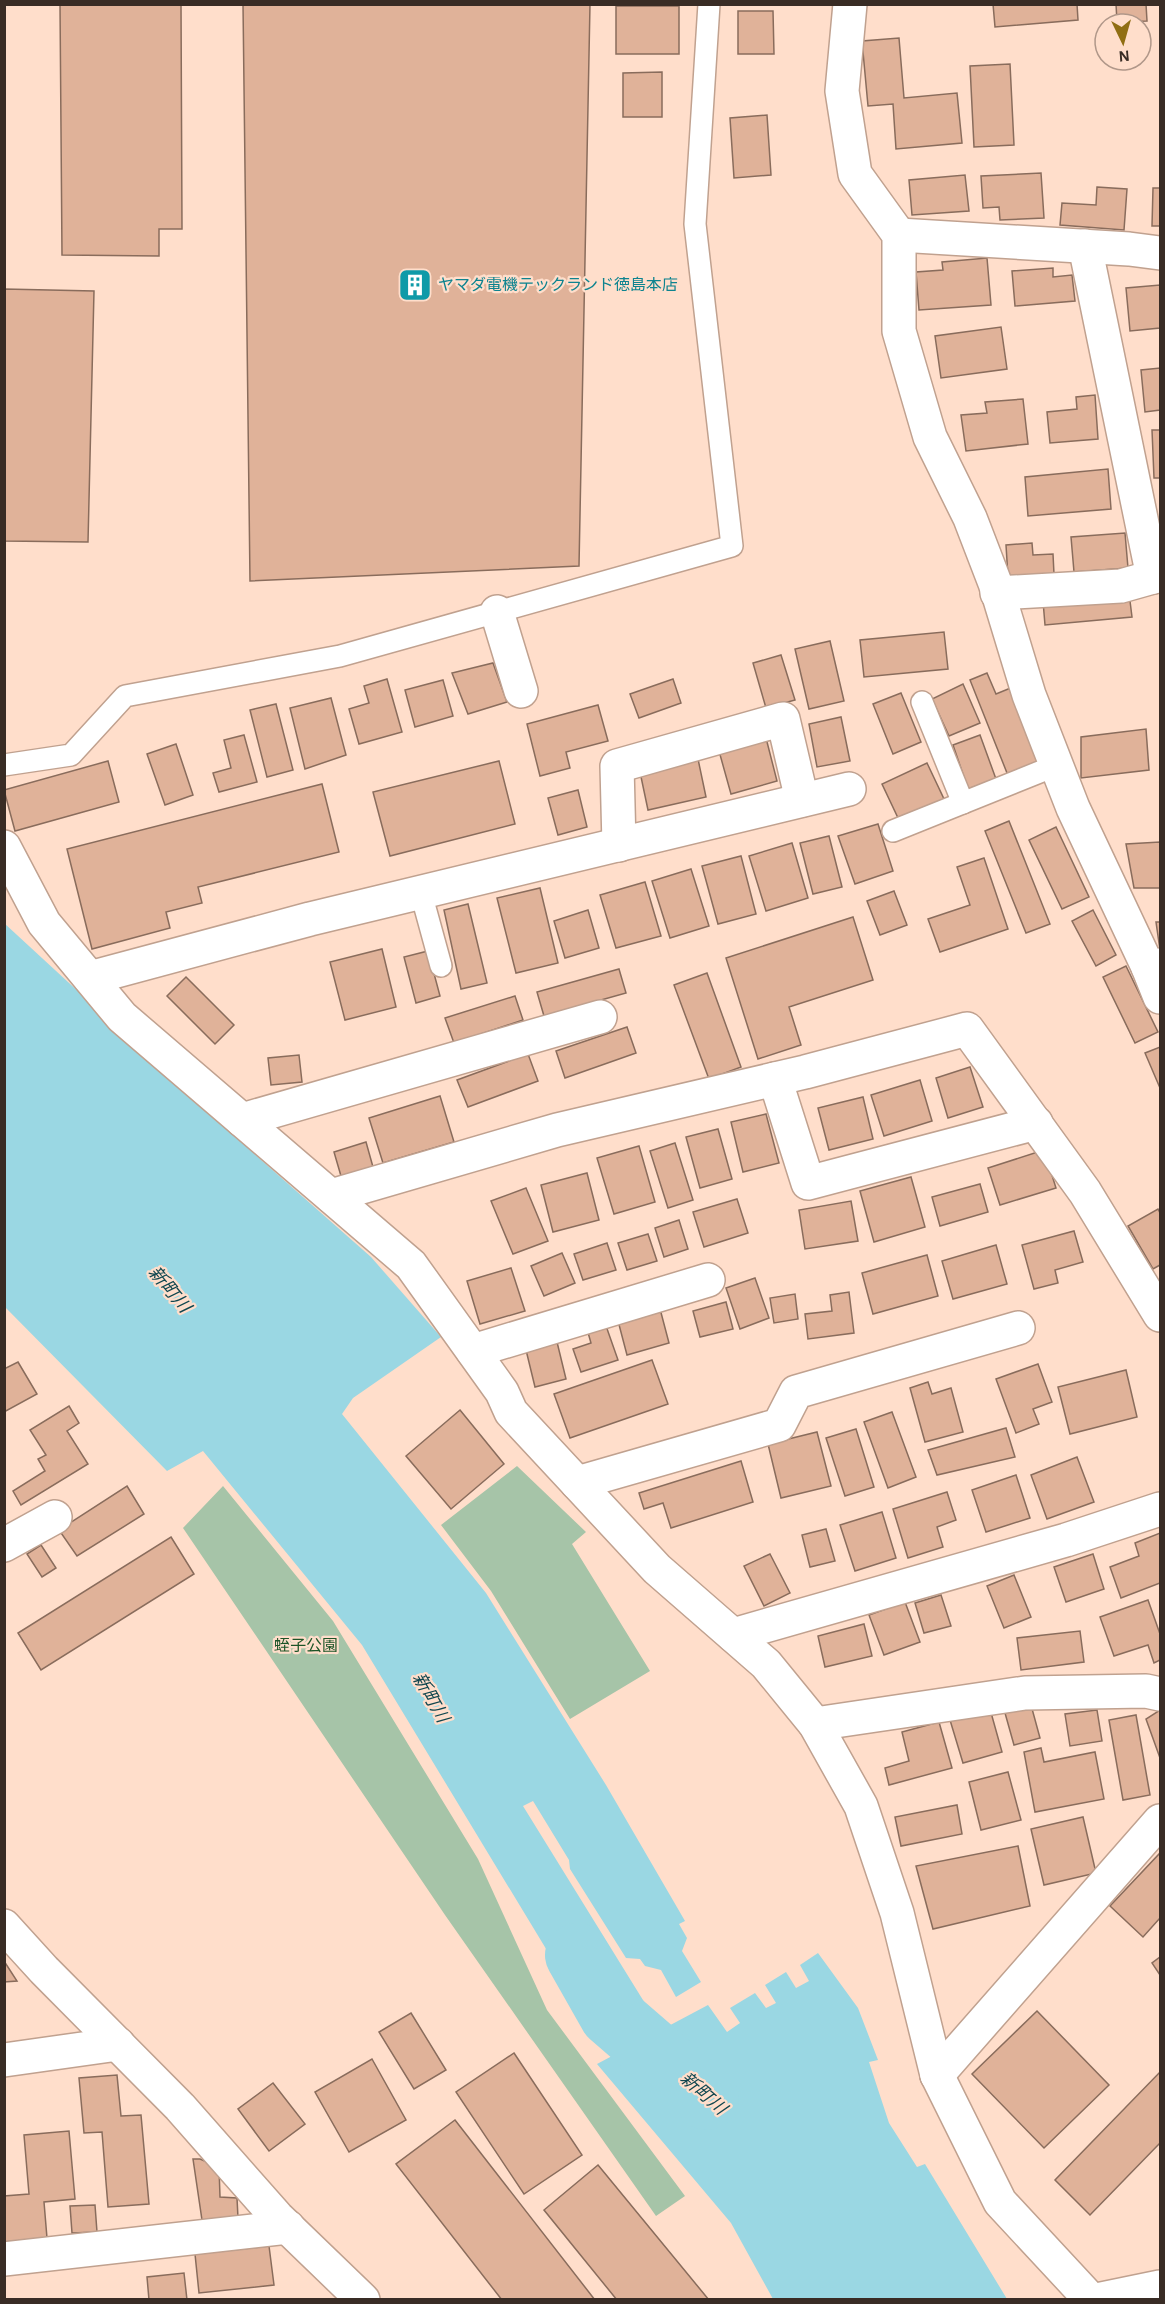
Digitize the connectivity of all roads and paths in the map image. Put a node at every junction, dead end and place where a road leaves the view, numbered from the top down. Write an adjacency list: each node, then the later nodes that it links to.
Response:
1 (708, 4): 8 (lane)
2 (850, 4): 3 (street)
3 (899, 235): 4 (street); 7 (street)
4 (1085, 246): 5 (street); 6 (street)
5 (1161, 253)
6 (1157, 576): 7 (street)
7 (998, 593): 12 (street)
8 (497, 612): 9 (street); 11 (lane)
9 (521, 690)
10 (922, 702): 15 (lane)
11 (4, 765)
12 (1057, 765): 15 (lane); 21 (street)
13 (849, 789): 14 (street)
14 (802, 800): 17 (street); 17 (street)
15 (963, 803): 16 (lane)
16 (893, 831)
17 (619, 845): 19 (street)
18 (4, 847): 22 (street)
19 (421, 893): 20 (lane); 22 (street)
20 (441, 966)
21 (1154, 966): 23 (street)
22 (90, 978): 26 (street)
23 (1161, 997)
24 (600, 1017): 26 (street)
25 (775, 1078): 27 (street); 27 (street); 28 (street)
26 (242, 1120): 28 (street)
27 (1036, 1123): 30 (street)
28 (331, 1196): 32 (street)
29 (708, 1280): 32 (street)
30 (1157, 1300)
31 (1018, 1328): 33 (street)
32 (473, 1351): 33 (street)
33 (577, 1483): 37 (street)
34 (1161, 1509): 37 (street)
35 (55, 1517): 36 (street)
36 (4, 1545)
37 (733, 1635): 39 (street)
38 (1161, 1694): 39 (street)
39 (815, 1724): 44 (street)
40 (1161, 1821): 44 (street)
41 (4, 1926): 42 (street)
42 (118, 2044): 43 (street); 45 (street)
43 (4, 2060)
44 (937, 2075): 49 (street)
45 (288, 2227): 46 (street); 48 (street)
46 (4, 2259)
47 (1161, 2287): 50 (street)
48 (363, 2300)
49 (1091, 2300)
50 (1097, 2300)

